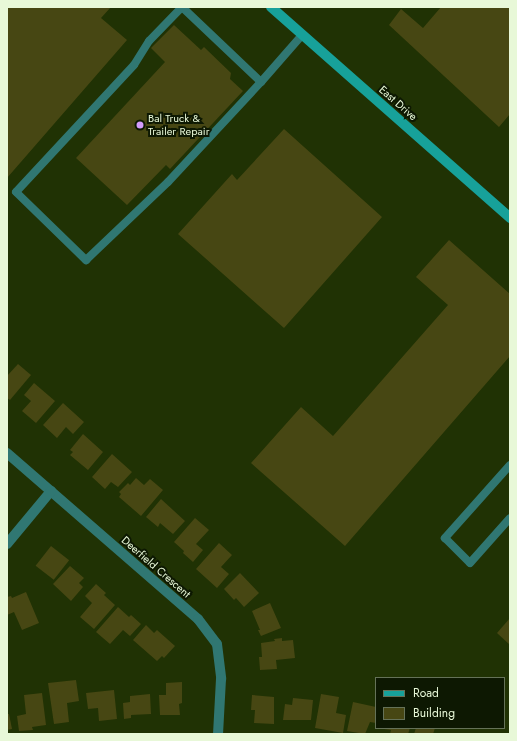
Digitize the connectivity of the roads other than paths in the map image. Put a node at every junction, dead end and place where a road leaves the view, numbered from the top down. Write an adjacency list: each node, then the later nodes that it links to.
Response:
1 (182, 7): 4 (lane); 4 (lane)
2 (271, 7): 3 (street, East Drive)
3 (302, 35): 4 (lane); 5 (street, East Drive)
4 (261, 82)
5 (510, 218)
6 (7, 453): 8 (street, Deerfield Crescent)
7 (510, 465): 9 (lane)
8 (51, 491): 10 (street); 11 (street, Deerfield Crescent)
9 (510, 518)
10 (7, 544)
11 (218, 734)

